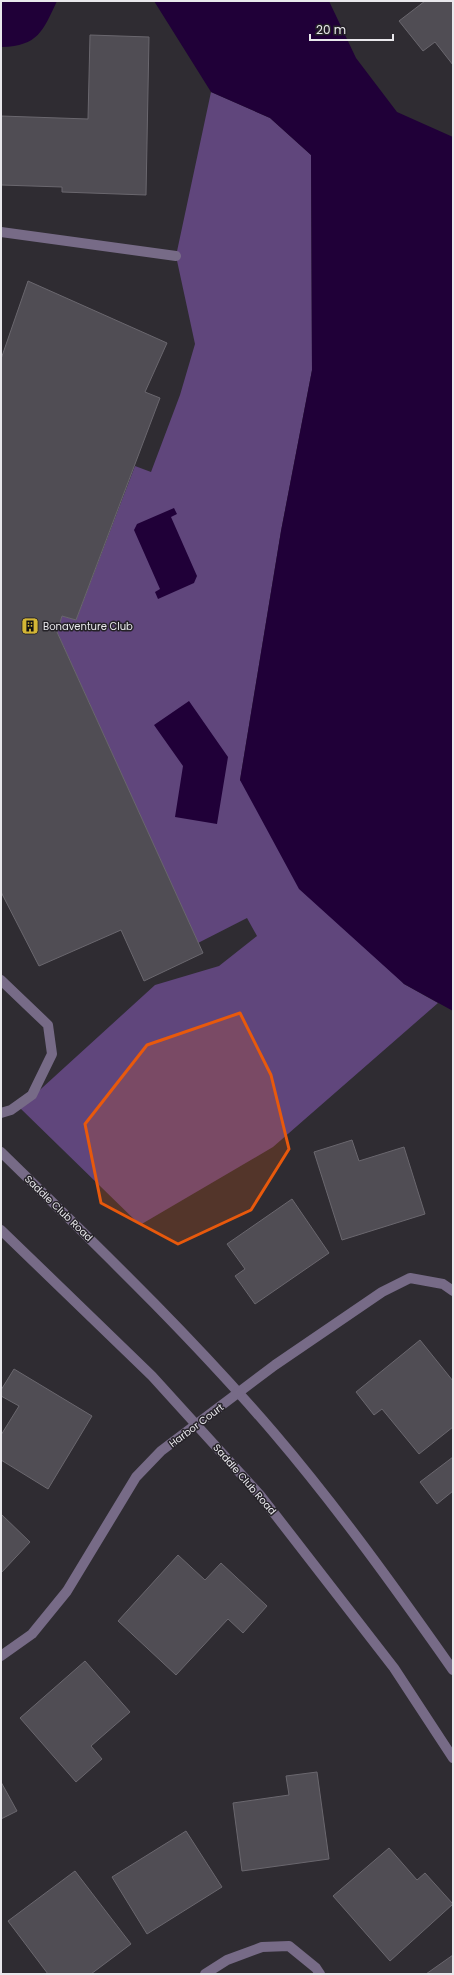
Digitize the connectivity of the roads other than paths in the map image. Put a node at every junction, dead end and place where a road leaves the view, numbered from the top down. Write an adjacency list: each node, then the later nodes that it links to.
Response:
1 (1, 232): 2 (street)
2 (176, 256)
3 (1, 980): 4 (street)
4 (1, 1113)
5 (1, 1152): 8 (street, Saddle Club Road)
6 (1, 1230): 9 (street, Saddle Club Road)
7 (453, 1291): 8 (street, Harbor Court)
8 (238, 1393): 9 (street, Harbor Court); 11 (street, Saddle Club Road)
9 (197, 1425): 10 (street, Harbor Court); 12 (street, Saddle Club Road)
10 (1, 1656)
11 (453, 1670)
12 (453, 1758)
13 (205, 1974): 14 (street)
14 (320, 1974)

